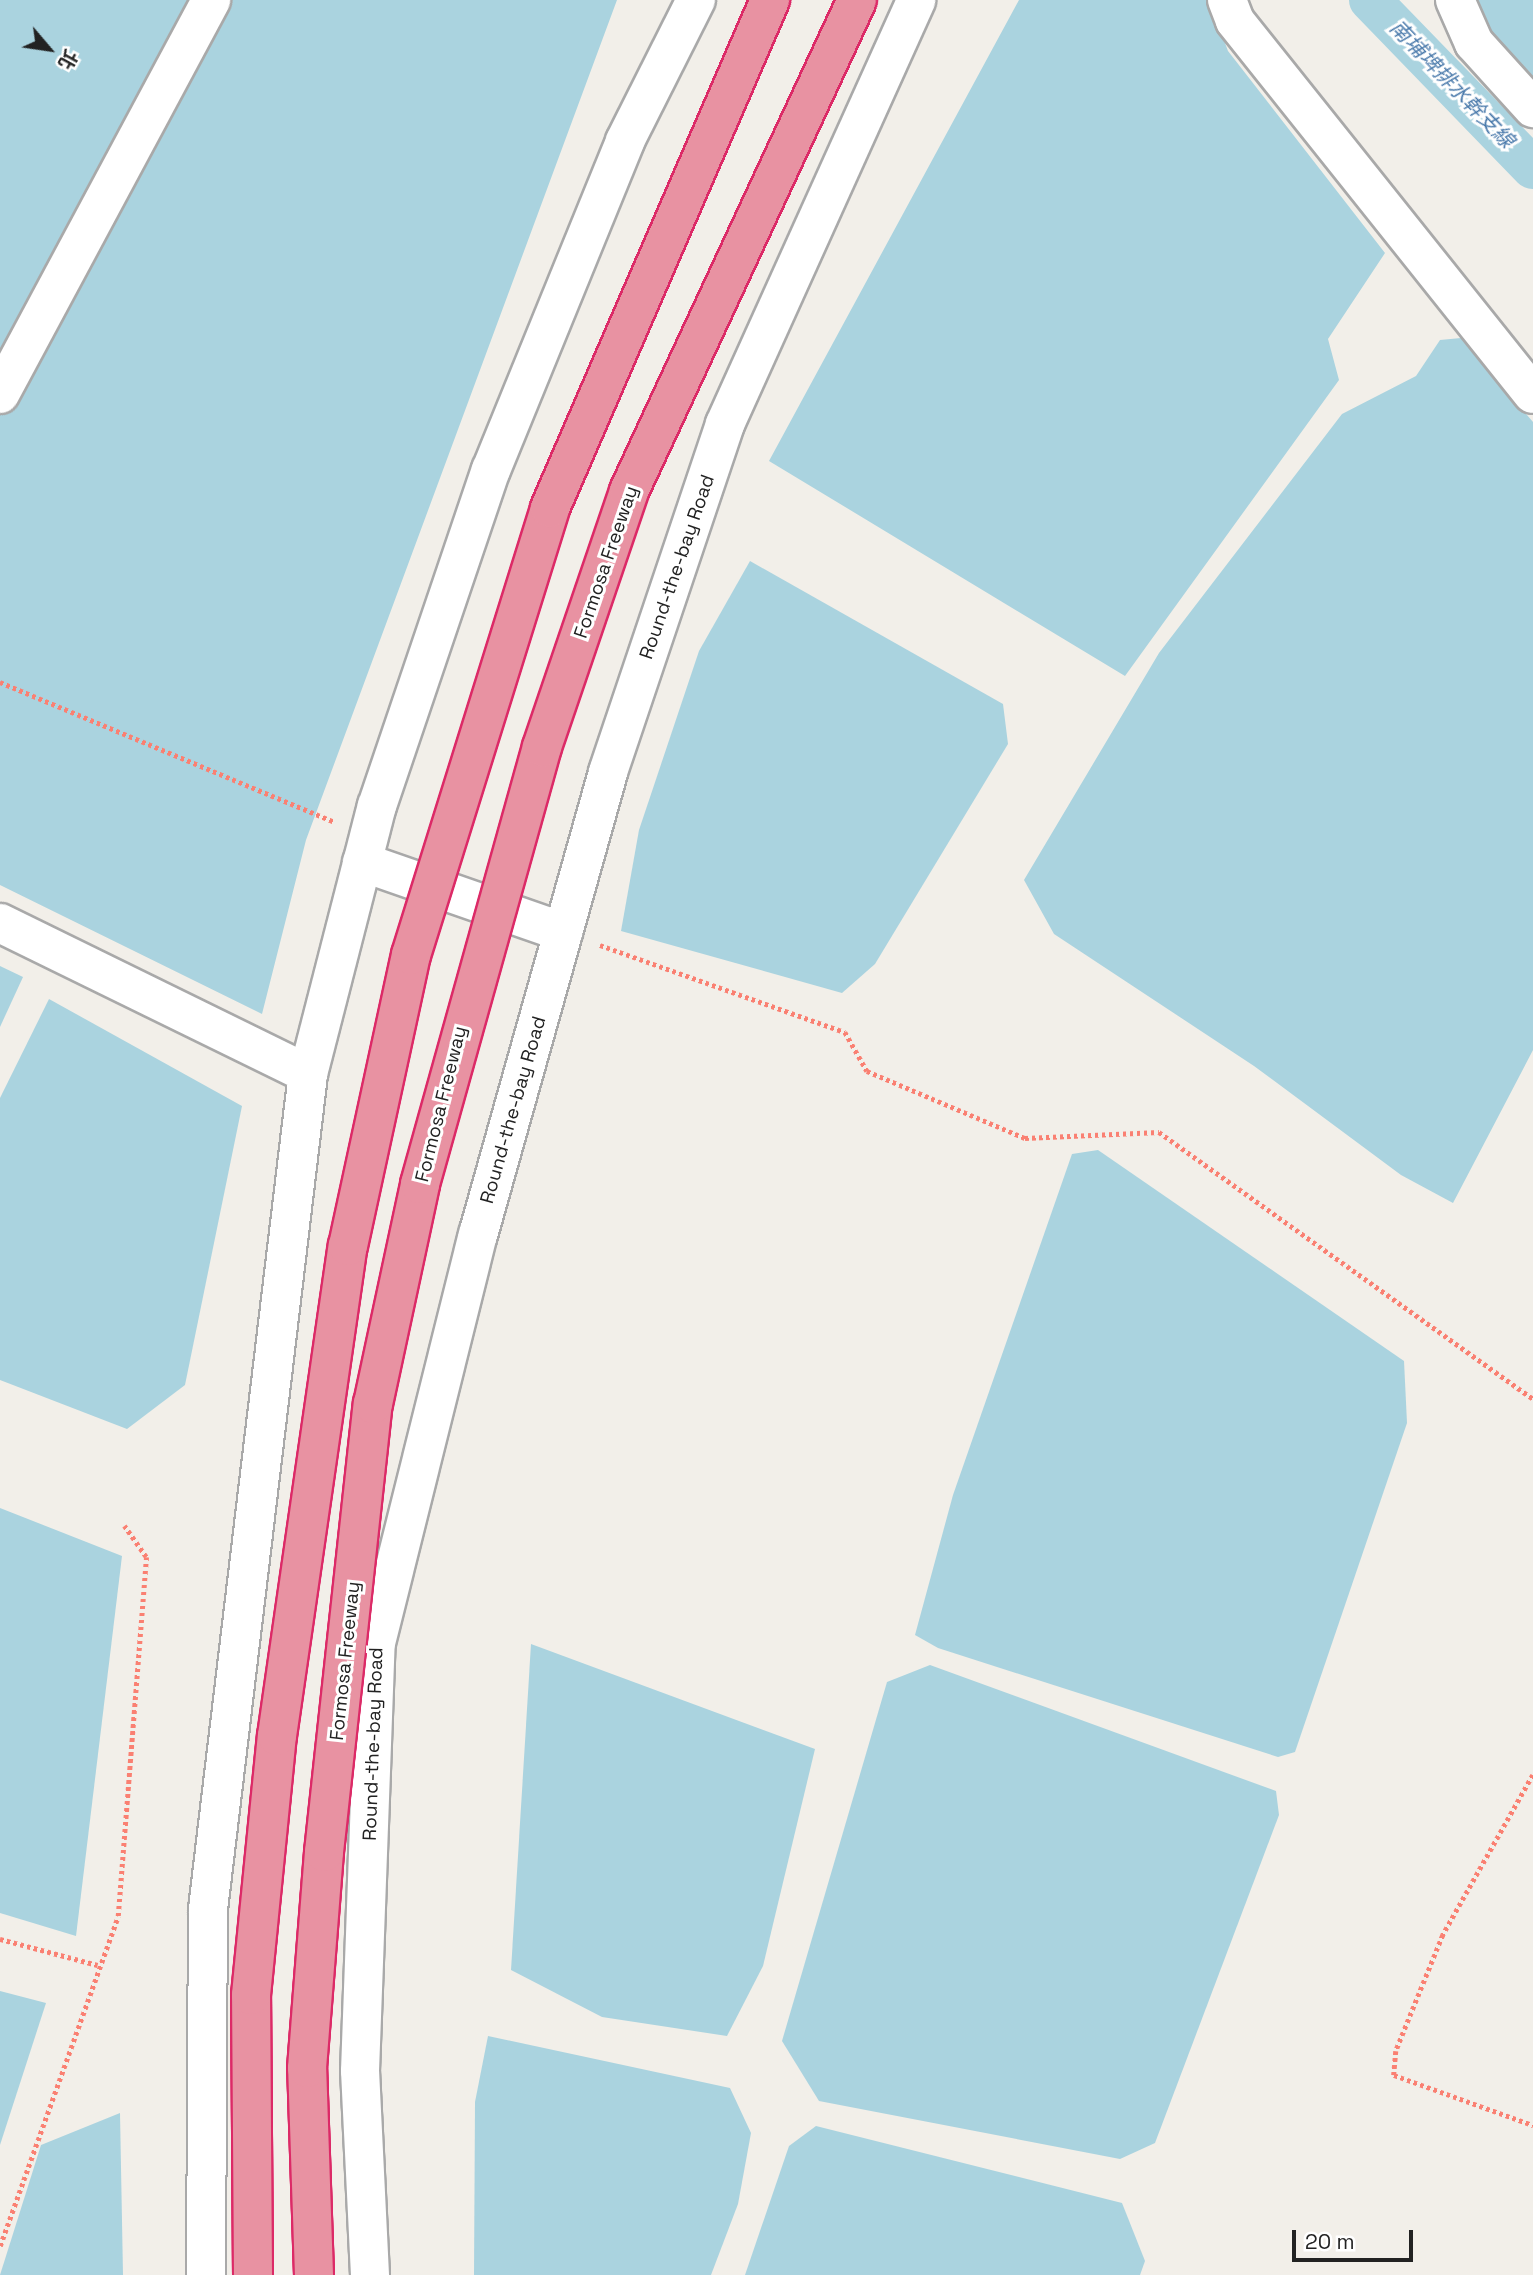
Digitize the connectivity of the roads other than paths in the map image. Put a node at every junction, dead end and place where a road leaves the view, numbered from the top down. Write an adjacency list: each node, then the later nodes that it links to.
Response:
1 (211, 0): 9 (street)
2 (696, 0): 11 (street)
3 (770, 0): 16 (highway, bridge)
4 (857, 0): 17 (highway, Formosa Freeway, bridge)
5 (916, 0): 13 (street, Round-the-bay Road)
6 (1227, 0): 10 (street)
7 (1455, 0): 8 (street)
8 (1533, 108)
9 (0, 394)
10 (1533, 394)
11 (362, 862): 13 (street); 14 (street)
12 (0, 923): 14 (street)
13 (563, 932): 18 (street, Round-the-bay Road)
14 (308, 1074): 15 (street)
15 (206, 2275)
16 (253, 2275)
17 (314, 2275)
18 (370, 2275)

